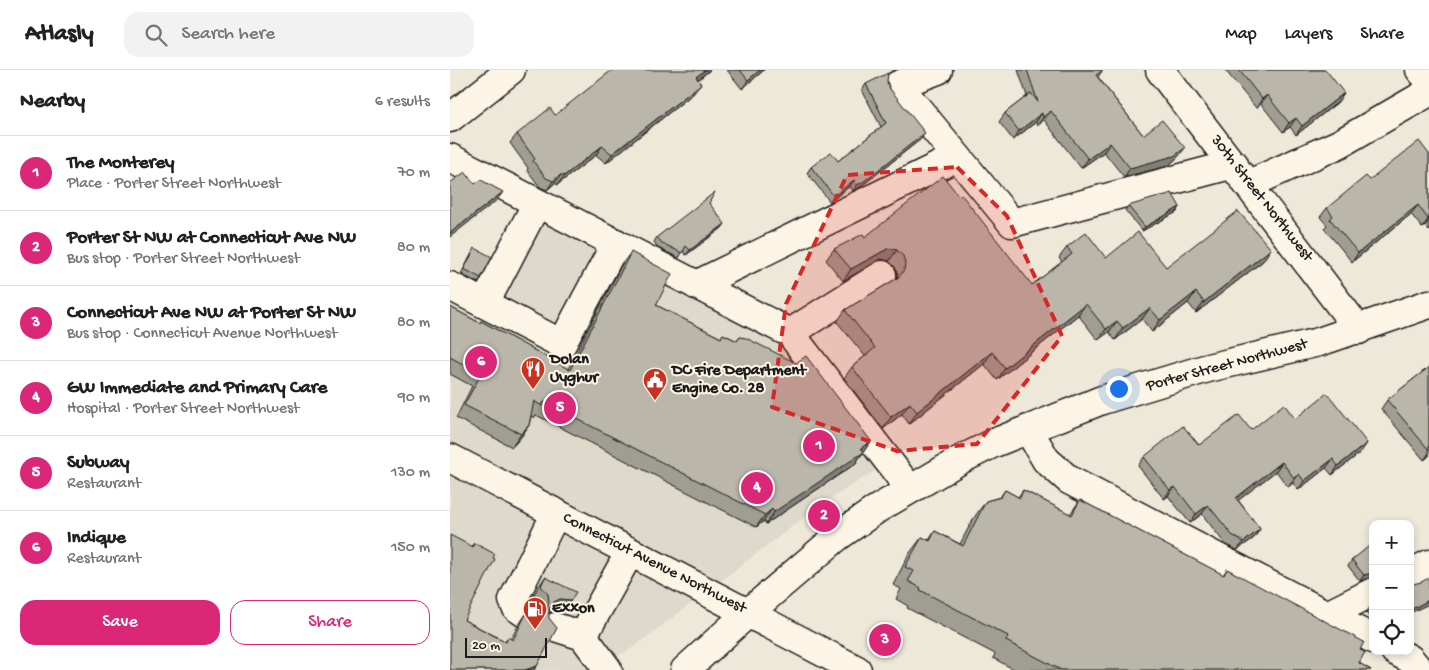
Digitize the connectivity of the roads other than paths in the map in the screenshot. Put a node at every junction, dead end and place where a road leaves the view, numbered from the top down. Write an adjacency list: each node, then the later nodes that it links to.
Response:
1 (511, 70): 7 (street)
2 (938, 70): 8 (street)
3 (1160, 70): 10 (street, 30th Street Northwest)
4 (1420, 70): 5 (street)
5 (1429, 80)
6 (1429, 92): 10 (street)
7 (450, 118)
8 (957, 157): 10 (street); 14 (street)
9 (450, 158): 11 (street)
10 (1242, 174): 18 (street, 30th Street Northwest)
11 (537, 203): 12 (street); 16 (street)
12 (616, 244): 14 (street); 16 (street)
13 (882, 275): 19 (street)
14 (696, 284): 19 (street)
15 (450, 286): 16 (street)
16 (485, 303)
17 (1429, 304): 18 (street, Porter Street Northwest)
18 (1359, 330): 20 (street, Porter Street Northwest)
19 (790, 333): 22 (street)
20 (1028, 428): 22 (street, Porter Street Northwest); 30 (street)
21 (450, 458): 23 (street, Connecticut Avenue Northwest)
22 (909, 488): 29 (street, Porter Street Northwest)
23 (556, 513): 24 (street, Connecticut Avenue Northwest); 28 (street)
24 (630, 552): 29 (street, Connecticut Avenue Northwest); 32 (street)
25 (1429, 564): 26 (street)
26 (1414, 572)
27 (1369, 594): 30 (street)
28 (525, 612)
29 (748, 613): 36 (street, Porter Street Northwest); 37 (street, Connecticut Avenue Northwest)
30 (1327, 615): 33 (street)
31 (555, 627): 32 (street)
32 (582, 636): 35 (street)
33 (1369, 638)
34 (1402, 655): 38 (street)
35 (608, 670)
36 (685, 670)
37 (857, 670)
38 (1418, 670)

